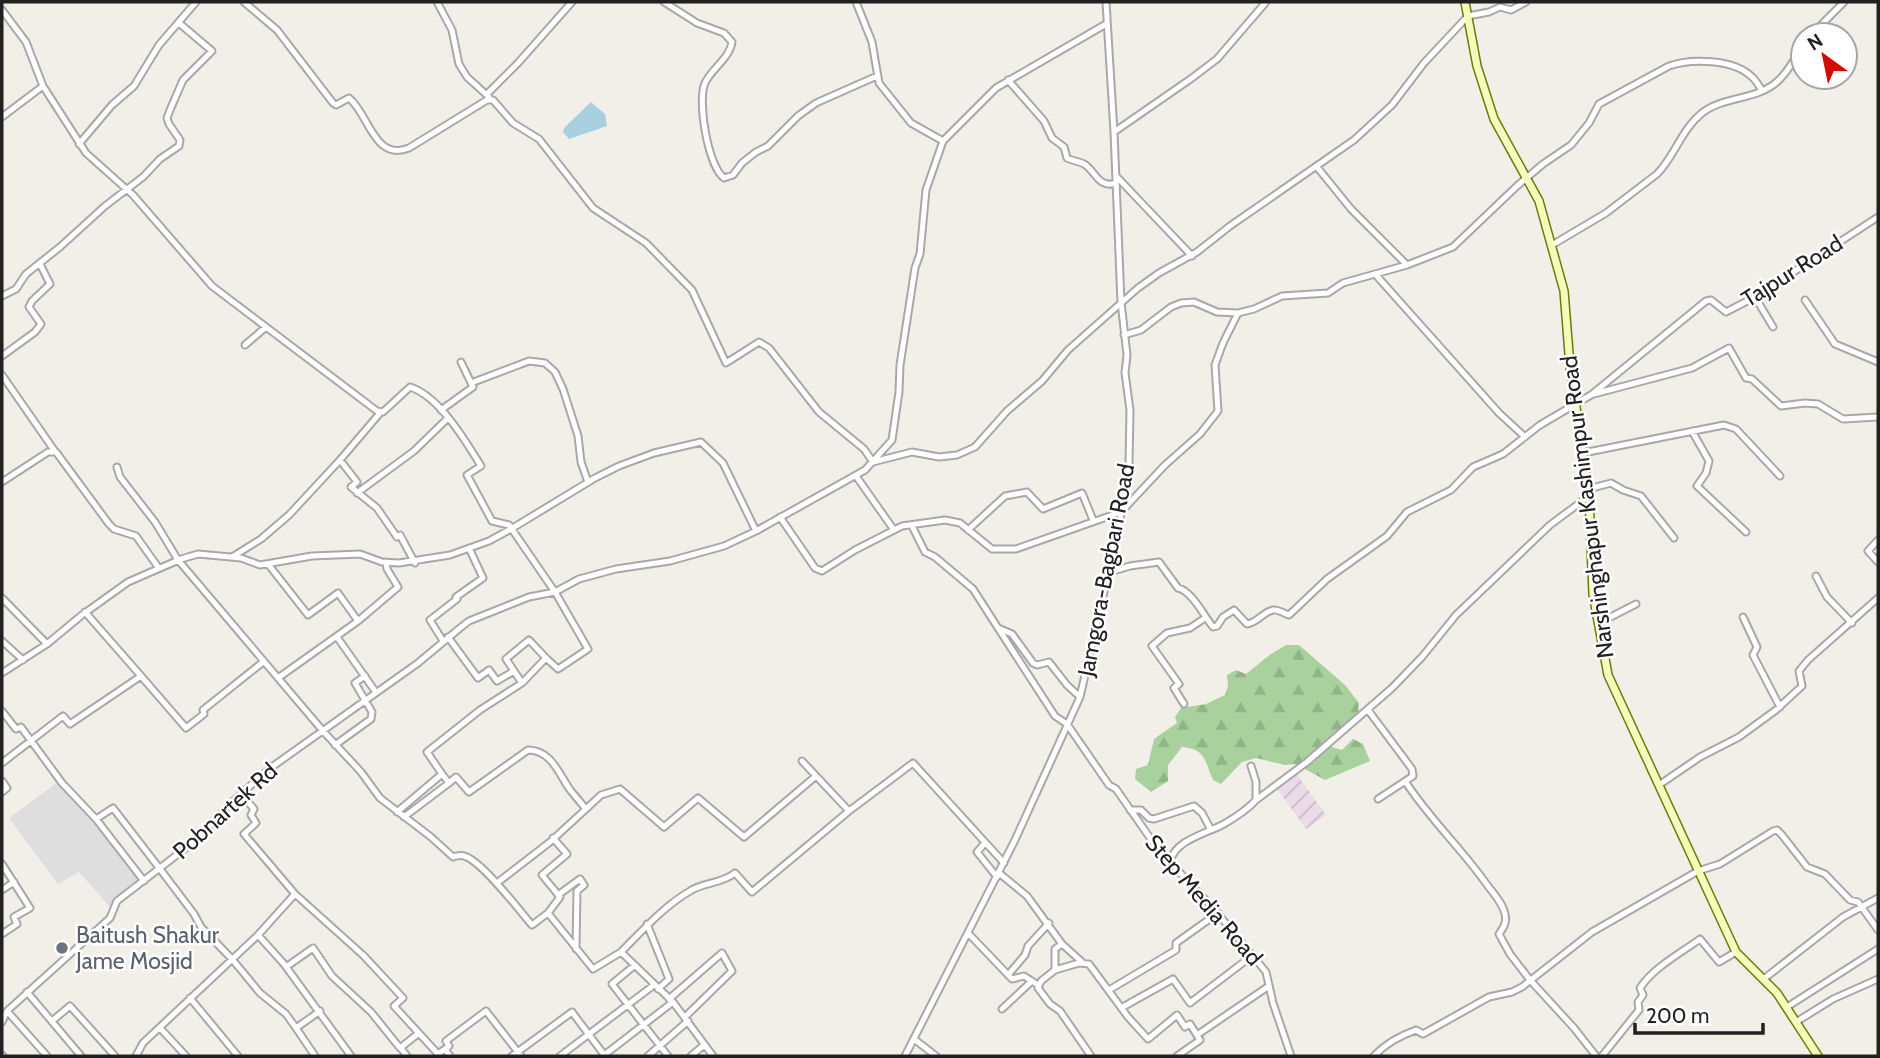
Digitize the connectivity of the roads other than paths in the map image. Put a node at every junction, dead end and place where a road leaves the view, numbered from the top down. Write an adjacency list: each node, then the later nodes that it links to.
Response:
1 (196, 2): 15 (street)
2 (244, 2): 22 (street)
3 (437, 2): 22 (street)
4 (572, 2): 22 (street)
5 (664, 2): 18 (street)
6 (856, 2): 18 (street)
7 (1106, 2): 16 (street, Jamgora-Bagbari Road)
8 (1265, 2): 24 (street)
9 (1465, 2): 13 (street, Narshinghapur Kashimpur Road)
10 (1526, 2): 13 (street)
11 (1844, 2): 14 (street)
12 (2, 10): 20 (street)
13 (1468, 16): 27 (street); 28 (street, Narshinghapur Kashimpur Road)
14 (1825, 21)
15 (179, 23): 26 (street); 30 (street)
16 (1106, 24): 19 (street); 24 (street, Jamgora-Bagbari Road)
17 (1789, 65): 21 (street)
18 (877, 76): 25 (street)
19 (1008, 80): 25 (street); 29 (street)
20 (43, 86): 23 (street); 26 (street)
21 (1762, 91): 28 (street); 32 (street)
22 (489, 97): 62 (street)
23 (2, 117)
24 (1114, 132): 29 (street, Jamgora-Bagbari Road)
25 (943, 141): 62 (street)
26 (79, 144): 30 (street)
27 (1317, 167): 33 (street); 35 (street)
28 (1526, 178): 32 (street, Narshinghapur Kashimpur Road); 35 (street)
29 (1116, 180): 33 (street); 40 (street, Jamgora-Bagbari Road)
30 (126, 189): 34 (street); 42 (street)
31 (1878, 217): 38 (street, Tajpur Road)
32 (1552, 245): 52 (street, Narshinghapur Kashimpur Road)
33 (1192, 256): 40 (street)
34 (40, 264): 37 (street); 46 (street)
35 (1408, 265): 36 (street)
36 (1375, 274): 41 (street); 58 (street)
37 (2, 296)
38 (1755, 297): 43 (street); 51 (street, Tajpur Road)
39 (1805, 300): 48 (street)
40 (1121, 302): 44 (street, Jamgora-Bagbari Road); 62 (street)
41 (1238, 313): 44 (street); 70 (street)
42 (266, 327): 45 (street); 54 (street)
43 (1773, 327)
44 (1124, 335): 70 (street, Jamgora-Bagbari Road)
45 (245, 345)
46 (2, 356)
47 (461, 362): 50 (street)
48 (1878, 362)
49 (2, 375): 59 (street)
50 (471, 383): 53 (street); 67 (street)
51 (1591, 395): 52 (street, Tajpur Road); 55 (street)
52 (1575, 405): 58 (street, Tajpur Road); 60 (street, Narshinghapur Kashimpur Road)
53 (441, 410): 54 (street); 56 (street)
54 (380, 413): 61 (street)
55 (1878, 417)
56 (448, 418): 69 (street); 74 (street)
57 (1692, 431): 60 (street); 65 (street); 78 (street)
58 (1525, 437): 97 (street, Tajpur Road)
59 (56, 452): 66 (street); 88 (street)
60 (1583, 453): 68 (street, Narshinghapur Kashimpur Road)
61 (340, 460): 69 (street); 82 (street)
62 (873, 462): 64 (street, Pobnartek Rd)
63 (117, 467): 83 (street)
64 (856, 476): 71 (street, Pobnartek Rd); 75 (street)
65 (1780, 477)
66 (2, 482)
67 (588, 482): 74 (street); 77 (street)
68 (1589, 492): 79 (street); 99 (street, Narshinghapur Kashimpur Road); 120 (street)
69 (357, 493): 86 (street)
70 (1121, 512): 72 (street); 89 (street, Jamgora-Bagbari Road)
71 (780, 517): 75 (street); 77 (street, Pobnartek Rd)
72 (1093, 520): 76 (street); 76 (street)
73 (912, 526): 75 (street); 76 (street); 101 (street, Step Media Road)
74 (511, 529): 81 (street); 91 (street)
75 (894, 530)
76 (968, 530)
77 (756, 531): 91 (street, Pobnartek Rd)
78 (1746, 532)
79 (1674, 538)
80 (1878, 540): 85 (street)
81 (469, 548): 86 (street); 103 (street)
82 (232, 557): 83 (street); 87 (street)
83 (178, 561): 88 (street); 108 (street)
84 (386, 562): 86 (street); 87 (street); 98 (street)
85 (1878, 562)
86 (415, 563)
87 (268, 564): 98 (street)
88 (158, 567): 95 (street)
89 (1110, 572): 97 (street); 116 (street, Jamgora-Bagbari Road)
90 (1815, 576): 100 (street)
91 (555, 592): 103 (street, Pobnartek Rd); 106 (street)
92 (2, 598): 105 (street)
93 (1878, 598): 100 (street)
94 (1636, 604): 99 (street)
95 (85, 612): 105 (street); 111 (street)
96 (1743, 617): 119 (street)
97 (1205, 618): 118 (street)
98 (358, 621): 102 (street)
99 (1598, 623): 134 (street, Narshinghapur Kashimpur Road)
100 (1852, 623): 119 (street)
101 (998, 628): 116 (street); 122 (street, Step Media Road)
102 (337, 637): 112 (street); 113 (street)
103 (446, 639): 109 (street); 115 (street, Pobnartek Rd)
104 (2, 641): 107 (street)
105 (47, 644): 107 (street)
106 (546, 658): 109 (street); 114 (street)
107 (23, 660): 110 (street)
108 (263, 662): 111 (street); 113 (street)
109 (514, 671): 114 (street)
110 (2, 673)
111 (141, 676): 124 (street)
112 (365, 676): 115 (street); 117 (street)
113 (278, 678): 123 (street)
114 (522, 683): 129 (street)
115 (375, 691): 117 (street, Pobnartek Rd)
116 (1080, 697): 122 (street, Jamgora-Bagbari Road)
117 (365, 699): 123 (street, Pobnartek Rd); 125 (street)
118 (1184, 704)
119 (1780, 707): 134 (street)
120 (1368, 710): 132 (street); 138 (street)
121 (2, 711): 124 (street)
122 (1067, 724): 140 (street, Step Media Road); 149 (street, Jamgora-Bagbari Road)
123 (323, 731): 125 (street); 136 (street, Pobnartek Rd)
124 (31, 741): 127 (street); 144 (street)
125 (335, 745): 142 (street)
126 (802, 761): 130 (street)
127 (2, 763)
128 (1251, 766): 138 (street)
129 (442, 774): 133 (street); 142 (street)
130 (816, 776): 139 (street); 141 (street)
131 (2, 781): 135 (street)
132 (1405, 781): 137 (street); 184 (street)
133 (449, 783): 139 (street); 143 (street)
134 (1659, 785): 152 (street, Narshinghapur Kashimpur Road)
135 (2, 792)
136 (241, 794): 151 (street, Pobnartek Rd); 158 (street)
137 (1378, 799)
138 (1256, 800): 145 (street)
139 (586, 809): 146 (street)
140 (1130, 810): 145 (street); 148 (street, Step Media Road)
141 (849, 811): 147 (street); 164 (street)
142 (397, 812): 143 (street)
143 (404, 817): 156 (street)
144 (96, 820): 151 (street); 154 (street)
145 (1211, 830): 148 (street)
146 (553, 838): 156 (street); 159 (street)
147 (985, 843): 149 (street); 153 (street)
148 (1170, 862): 163 (street, Step Media Road)
149 (1004, 863): 153 (street, Jamgora-Bagbari Road)
150 (2, 864): 155 (street)
151 (160, 869): 154 (street, Pobnartek Rd); 176 (street)
152 (1698, 871): 161 (street); 174 (street, Narshinghapur Kashimpur Road); 184 (street)
153 (998, 875): 165 (street); 168 (street, Jamgora-Bagbari Road)
154 (144, 881): 189 (street, Pobnartek Rd)
155 (14, 882): 157 (street); 167 (street)
156 (497, 883): 162 (street)
157 (2, 890)
158 (295, 894): 169 (street); 205 (street)
159 (558, 895): 162 (street); 172 (street)
160 (1878, 898): 161 (street)
161 (1862, 908): 166 (street); 182 (street)
162 (548, 913): 172 (street)
163 (1218, 913): 175 (street, Step Media Road); 188 (street)
164 (647, 923): 173 (street); 187 (street)
165 (1049, 923): 170 (street); 181 (street)
166 (1878, 930)
167 (2, 934)
168 (969, 934): 181 (street); 208 (street, Jamgora-Bagbari Road)
169 (258, 935): 176 (street); 179 (street)
170 (1062, 944): 177 (street); 180 (street)
171 (1878, 949): 193 (street)
172 (576, 950): 173 (street)
173 (621, 952): 178 (street)
174 (1736, 952): 182 (street, Narshinghapur Kashimpur Road); 237 (street)
175 (1253, 955): 186 (street, Step Media Road); 194 (street)
176 (232, 959): 190 (street); 204 (street)
177 (1082, 962): 180 (street); 188 (street)
178 (635, 965): 187 (street); 192 (street)
179 (286, 967): 197 (street); 211 (street)
180 (1055, 970): 185 (street)
181 (1008, 975): 185 (street)
182 (1765, 978): 193 (street, Narshinghapur Kashimpur Road)
183 (1878, 979): 201 (street)
184 (1530, 980): 235 (street); 236 (street)
185 (1035, 983): 195 (street); 232 (street)
186 (1269, 986): 207 (street); 234 (street, Step Media Road)
187 (656, 987): 191 (street); 192 (street)
188 (1109, 990): 194 (street)
189 (27, 992): 196 (street, Pobnartek Rd); 200 (street)
190 (190, 998): 203 (street); 219 (street)
191 (671, 1000): 198 (street); 198 (street); 202 (street)
192 (628, 1004): 202 (street); 206 (street)
193 (1787, 1007): 201 (street, Narshinghapur Kashimpur Road)
194 (1121, 1008): 207 (street)
195 (1002, 1009)
196 (7, 1011): 199 (street, Pobnartek Rd); 214 (street)
197 (320, 1011): 204 (street); 221 (street)
198 (686, 1019): 209 (street); 210 (street)
199 (2, 1020)
200 (52, 1021): 215 (street); 216 (street)
201 (1796, 1022): 238 (street, Narshinghapur Kashimpur Road)
202 (644, 1025): 210 (street); 225 (street)
203 (160, 1028): 217 (street); 218 (street)
204 (296, 1028): 220 (street)
205 (419, 1033): 211 (street); 212 (street)
206 (588, 1034): 213 (street); 224 (street); 225 (street)
207 (1197, 1035): 233 (street)
208 (914, 1039): 230 (street, Jamgora-Bagbari Road); 231 (street)
209 (704, 1045): 228 (street); 229 (street)
210 (660, 1046): 226 (street); 227 (street)
211 (400, 1047): 222 (street)
212 (445, 1049): 213 (street); 223 (street)
213 (517, 1055)
214 (47, 1056)
215 (81, 1056)
216 (114, 1056)
217 (136, 1056)
218 (186, 1056)
219 (238, 1056)
220 (315, 1056)
221 (351, 1056)
222 (407, 1056)
223 (450, 1056)
224 (560, 1056)
225 (604, 1056)
226 (648, 1056)
227 (668, 1056)
228 (691, 1056)
229 (713, 1056)
230 (905, 1056)
231 (936, 1056)
232 (1091, 1056)
233 (1177, 1056)
234 (1292, 1056)
235 (1374, 1056)
236 (1596, 1056)
237 (1602, 1056)
238 (1818, 1056)

